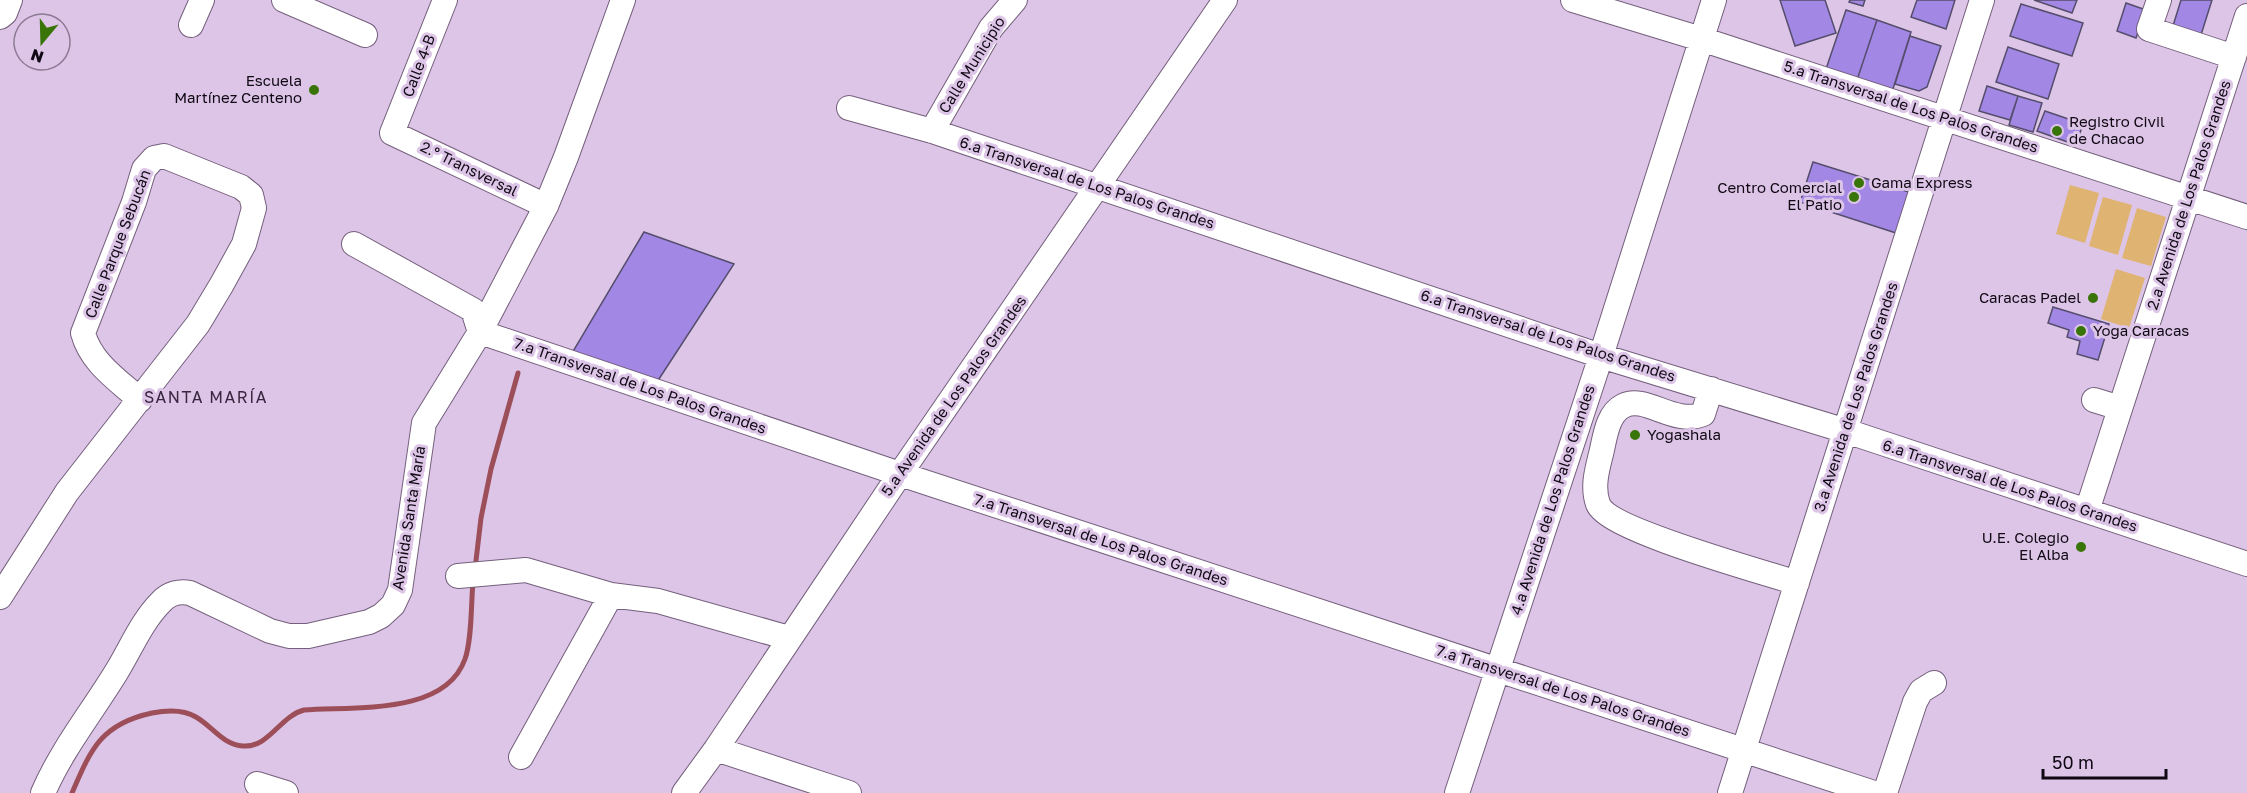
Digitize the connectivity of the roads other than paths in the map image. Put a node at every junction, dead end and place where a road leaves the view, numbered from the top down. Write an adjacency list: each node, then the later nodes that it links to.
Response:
1 (202, 0): 12 (street)
2 (284, 0): 13 (street)
3 (445, 0): 19 (street, Calle 4-B)
4 (623, 0): 22 (street, Avenida Santa María)
5 (1015, 0): 18 (street, Calle Municipio)
6 (1225, 0): 20 (street, 5.ª Avenida de Los Palos Grandes)
7 (1574, 0): 14 (street, 5.ª Transversal de Los Palos Grandes)
8 (1714, 0): 14 (street, 4.ª Avenida de Los Palos Grandes)
9 (1982, 0): 17 (street, 3.ª Avenida de Los Palos Grandes)
10 (2159, 0): 15 (street)
11 (2247, 16): 15 (street, 2.ª Avenida de Los Palos Grandes)
12 (191, 25)
13 (365, 35)
14 (1701, 39): 17 (street, 5.ª Transversal de Los Palos Grandes); 26 (street, 4.ª Avenida de Los Palos Grandes)
15 (2234, 57): 21 (street, 2.ª Avenida de Los Palos Grandes)
16 (849, 108): 18 (street, 6.ª Transversal de Los Palos Grandes)
17 (1944, 118): 21 (street, 5.ª Transversal de Los Palos Grandes); 31 (street, 3.ª Avenida de Los Palos Grandes)
18 (932, 131): 20 (street, 6.ª Transversal de Los Palos Grandes)
19 (392, 132): 22 (street, 2.° Transversal)
20 (1098, 186): 26 (street, 6.ª Transversal de Los Palos Grandes); 32 (street, 5.ª Avenida de Los Palos Grandes)
21 (2188, 198): 23 (street, 5.ª Transversal de Los Palos Grandes); 30 (street, 2.ª Avenida de Los Palos Grandes)
22 (546, 206): 25 (street, Avenida Santa María)
23 (2247, 218)
24 (354, 244): 25 (street)
25 (480, 332): 32 (street, 7.ª Transversal de Los Palos Grandes); 46 (street, Avenida Santa María)
26 (1601, 356): 27 (street, 6.ª Transversal de Los Palos Grandes); 40 (street, 4.ª Avenida de Los Palos Grandes)
27 (1711, 389): 31 (street, 6.ª Transversal de Los Palos Grandes); 36 (street)
28 (2094, 399): 30 (street)
29 (140, 400): 29 (street, Calle Parque Sebucán); 37 (street, Calle Parque Sebucán)
30 (2120, 408): 33 (street, 2.ª Avenida de Los Palos Grandes)
31 (1846, 431): 33 (street, 6.ª Transversal de Los Palos Grandes); 36 (street, 3.ª Avenida de Los Palos Grandes)
32 (900, 474): 39 (street, 5.ª Avenida de Los Palos Grandes); 40 (street, 7.ª Transversal de Los Palos Grandes)
33 (2087, 511): 34 (street, 6.ª Transversal de Los Palos Grandes)
34 (2247, 564)
35 (458, 576): 38 (street)
36 (1797, 583): 43 (street, 3.ª Avenida de Los Palos Grandes)
37 (3, 586)
38 (612, 595): 39 (street); 44 (street)
39 (789, 638): 42 (street, 5.ª Avenida de Los Palos Grandes)
40 (1498, 669): 43 (street, 7.ª Transversal de Los Palos Grandes); 50 (street, 4.ª Avenida de Los Palos Grandes)
41 (1934, 683): 53 (street)
42 (716, 749): 48 (street, 5.ª Avenida de Los Palos Grandes); 49 (street)
43 (1744, 750): 51 (street, 3.ª Avenida de Los Palos Grandes); 52 (street, 7.ª Transversal de Los Palos Grandes)
44 (521, 757)
45 (257, 784): 47 (street)
46 (43, 793)
47 (286, 793)
48 (684, 793)
49 (849, 793)
50 (1457, 793)
51 (1730, 793)
52 (1875, 793)
53 (1885, 793)

